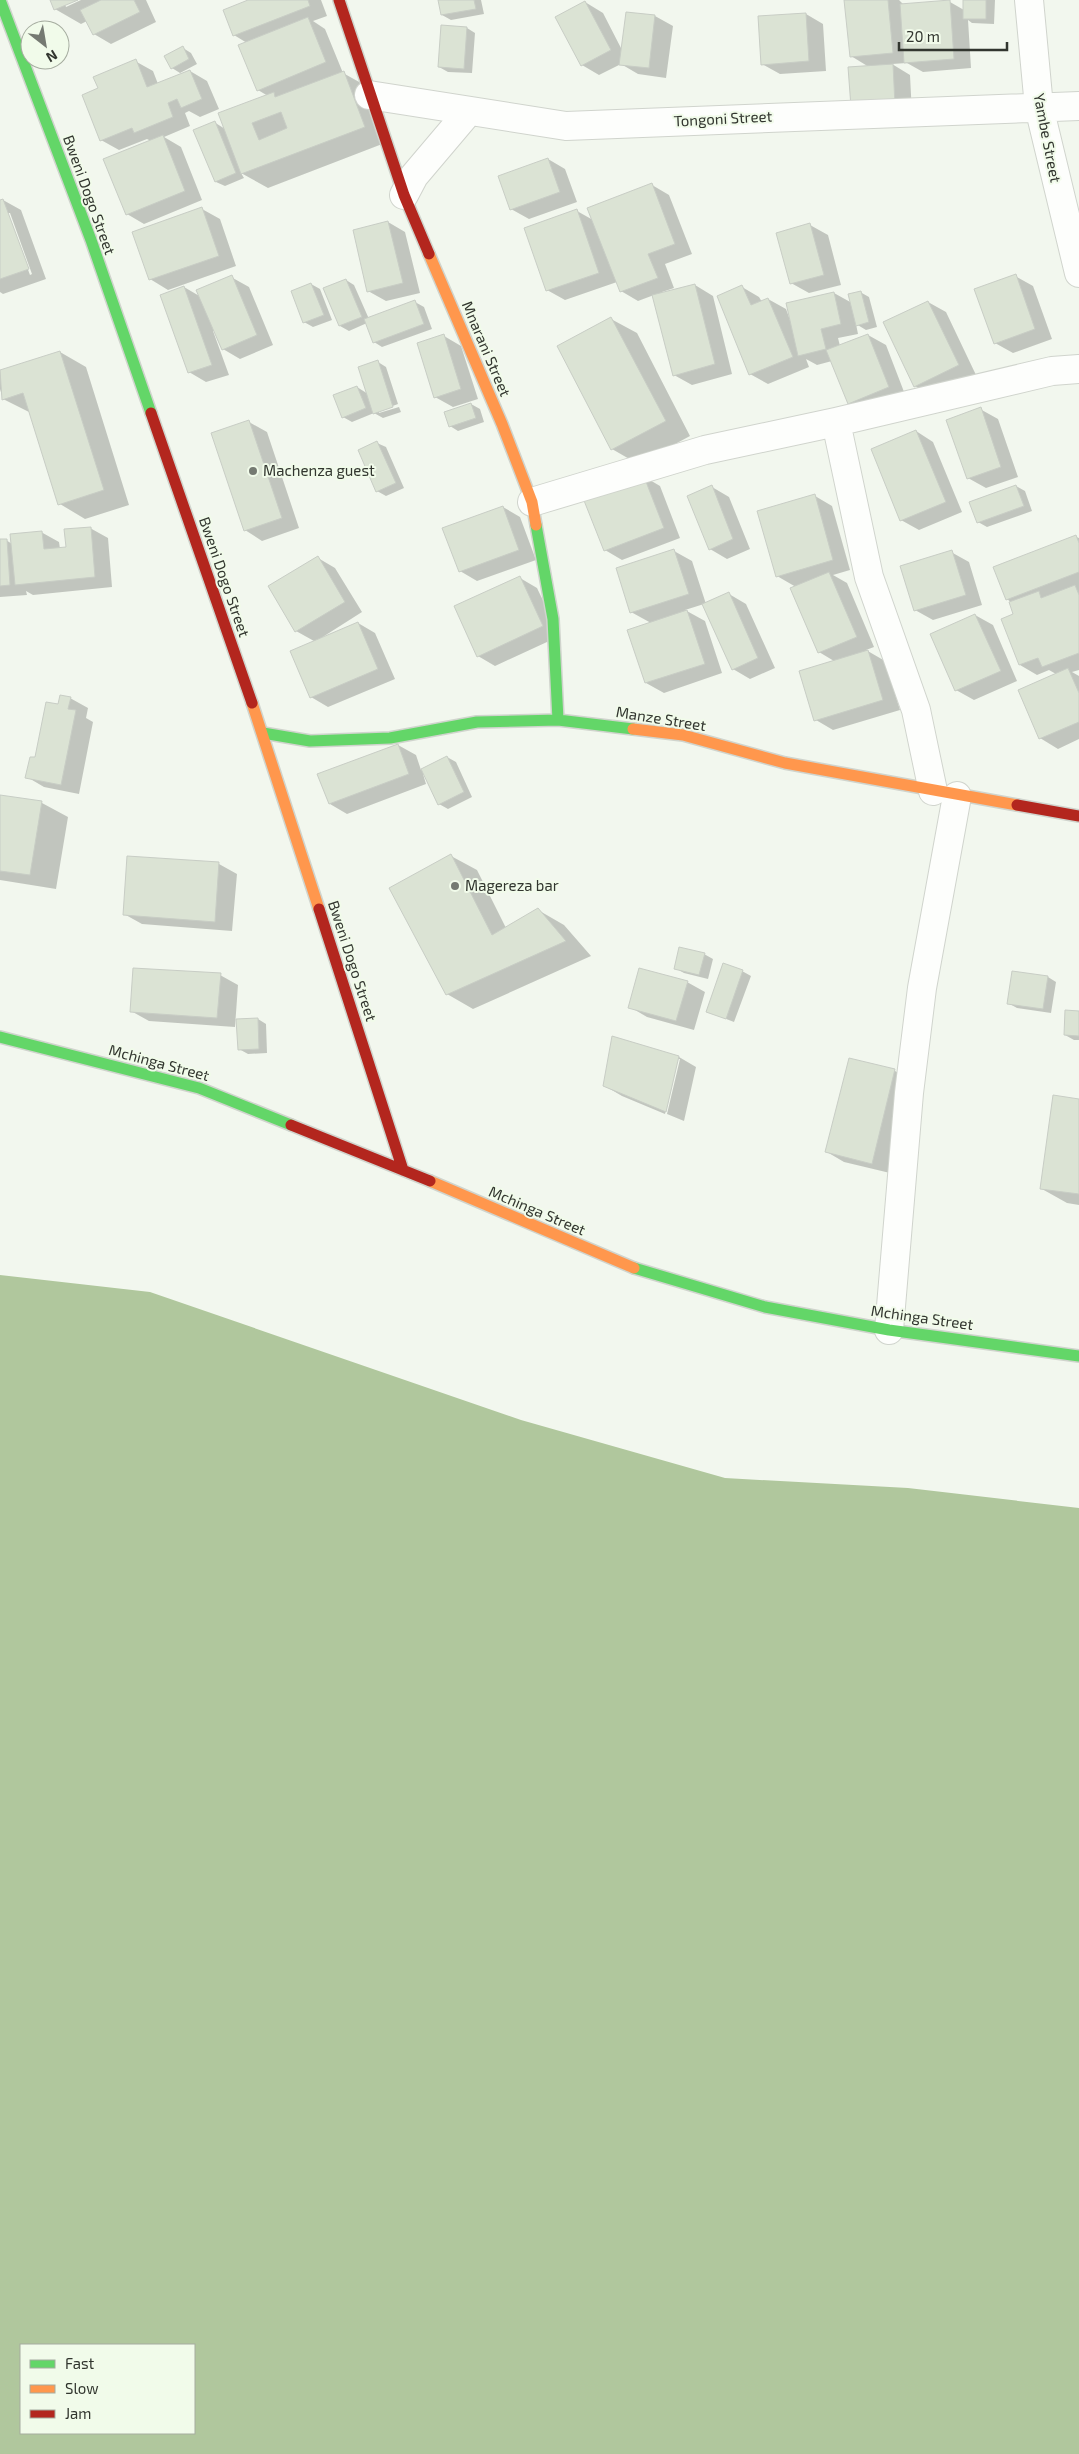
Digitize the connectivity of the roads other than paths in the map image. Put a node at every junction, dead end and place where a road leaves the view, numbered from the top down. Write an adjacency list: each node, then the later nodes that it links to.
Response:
1 (0, 0): 14 (street, Bweni Dogo Street)
2 (339, 0): 4 (street, Mnarani Street)
3 (1029, 0): 6 (street, Yambe Street)
4 (369, 95): 7 (street, Tongoni Street); 8 (street, Mnarani Street)
5 (1079, 106): 6 (street, Tongoni Street)
6 (1039, 107): 7 (street, Tongoni Street); 9 (street, Yambe Street)
7 (469, 111): 8 (street)
8 (404, 195): 12 (street, Mnarani Street)
9 (1079, 273)
10 (1079, 370): 11 (street)
11 (836, 422): 12 (street); 15 (street)
12 (532, 502): 13 (street, Mnarani Street)
13 (558, 720): 14 (street, Manze Street); 15 (street, Manze Street)
14 (263, 733): 18 (street, Bweni Dogo Street)
15 (945, 794): 16 (street, Manze Street); 19 (street)
16 (1079, 816)
17 (0, 1037): 18 (street, Mchinga Street)
18 (403, 1170): 19 (street, Mchinga Street)
19 (888, 1330): 20 (street, Mchinga Street)
20 (1079, 1356)

